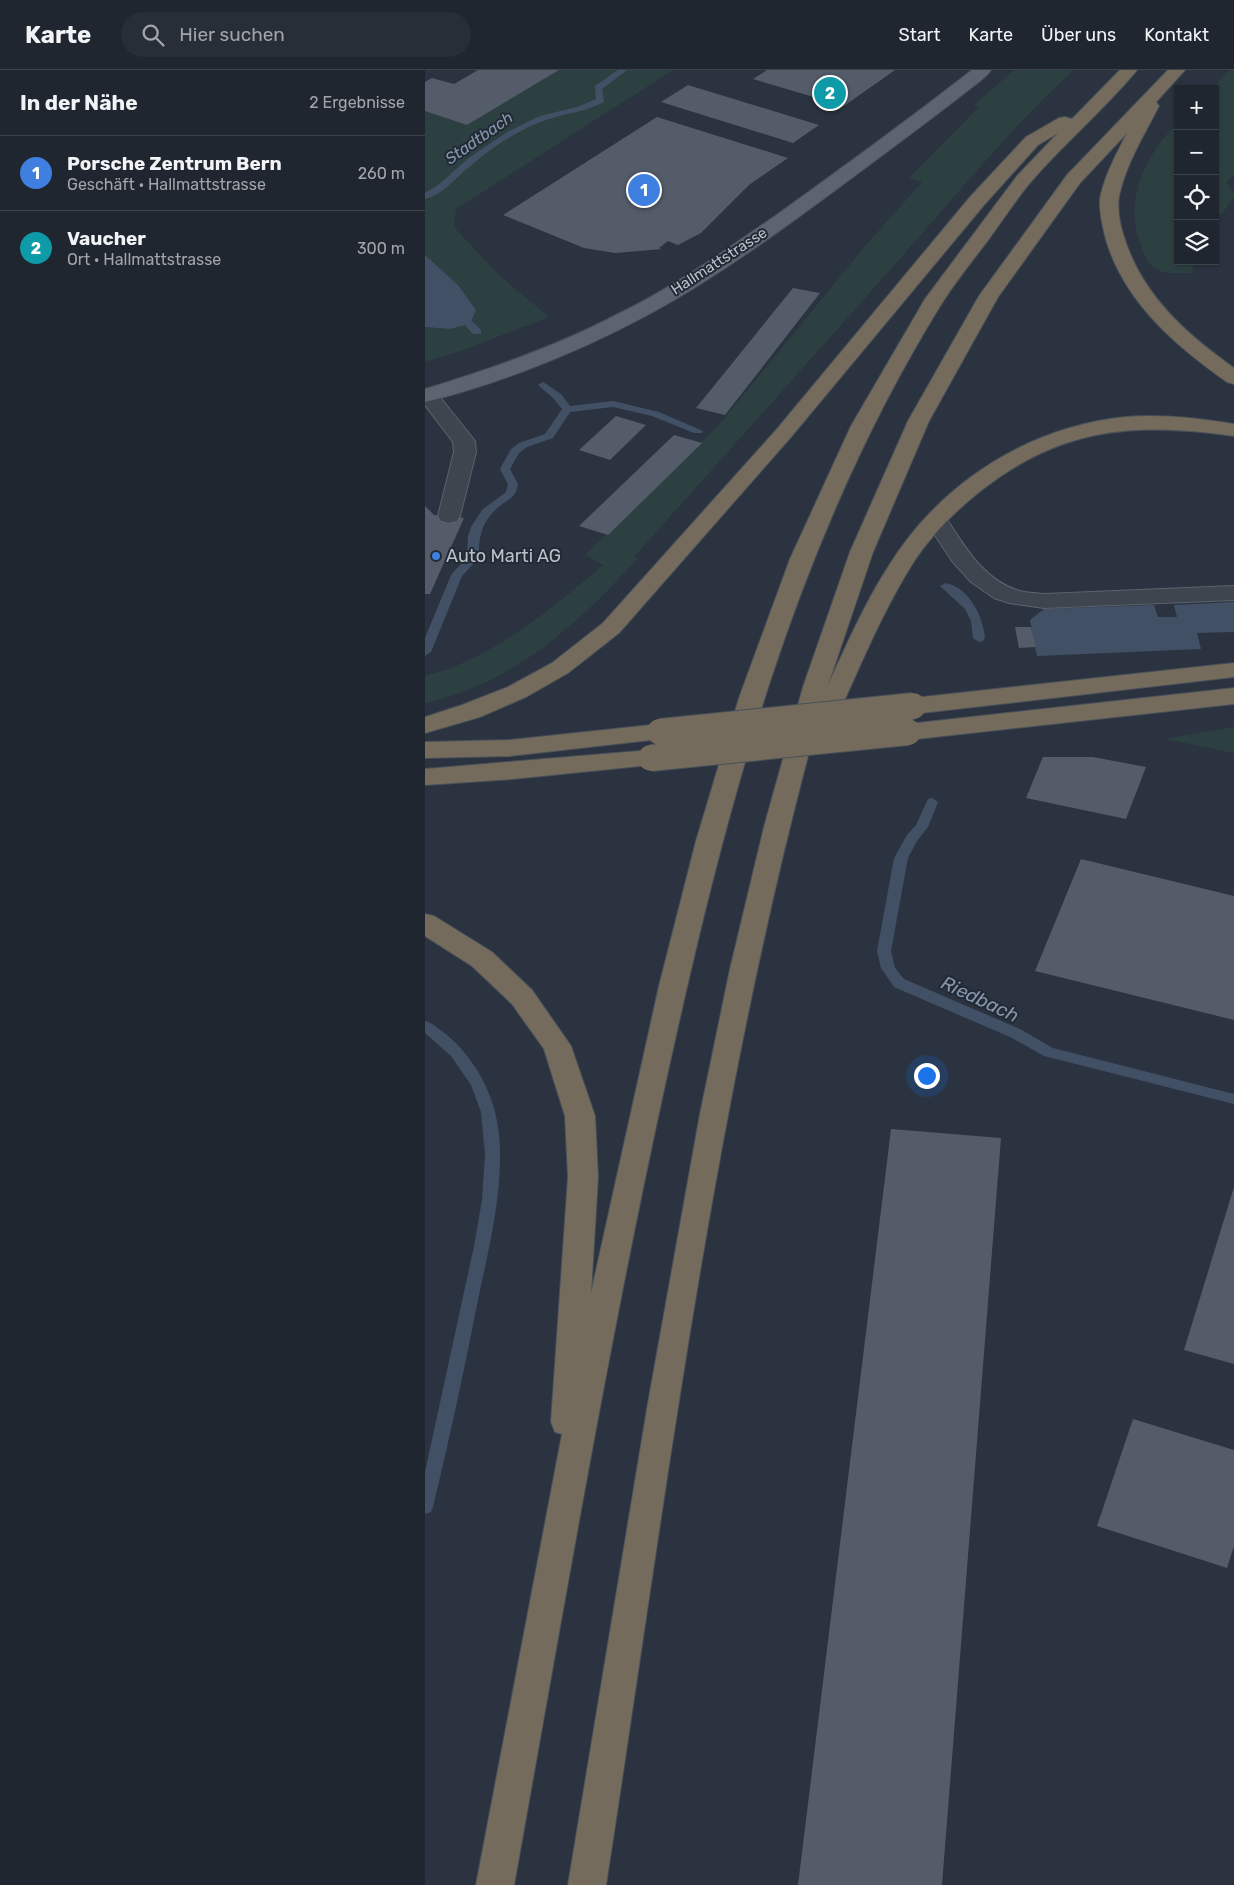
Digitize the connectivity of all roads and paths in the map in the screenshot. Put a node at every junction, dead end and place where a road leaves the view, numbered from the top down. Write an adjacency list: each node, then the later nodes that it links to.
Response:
1 (983, 70): 7 (main road, Hallmattstrasse)
2 (1129, 70): 5 (highway)
3 (1177, 70): 4 (highway)
4 (1159, 86): 6 (highway); 17 (highway)
5 (1090, 107): 14 (highway); 19 (highway)
6 (1234, 378)
7 (427, 395): 9 (lane)
8 (1234, 430): 10 (highway)
9 (449, 516)
10 (935, 520): 11 (lane); 17 (highway)
11 (1234, 593)
12 (1234, 670): 15 (highway, bridge)
13 (1234, 696): 16 (highway, bridge)
14 (425, 725)
15 (425, 750)
16 (425, 777)
17 (779, 812): 21 (highway)
18 (425, 923): 19 (highway)
19 (559, 1544): 20 (highway)
20 (495, 1885)
21 (587, 1885)

